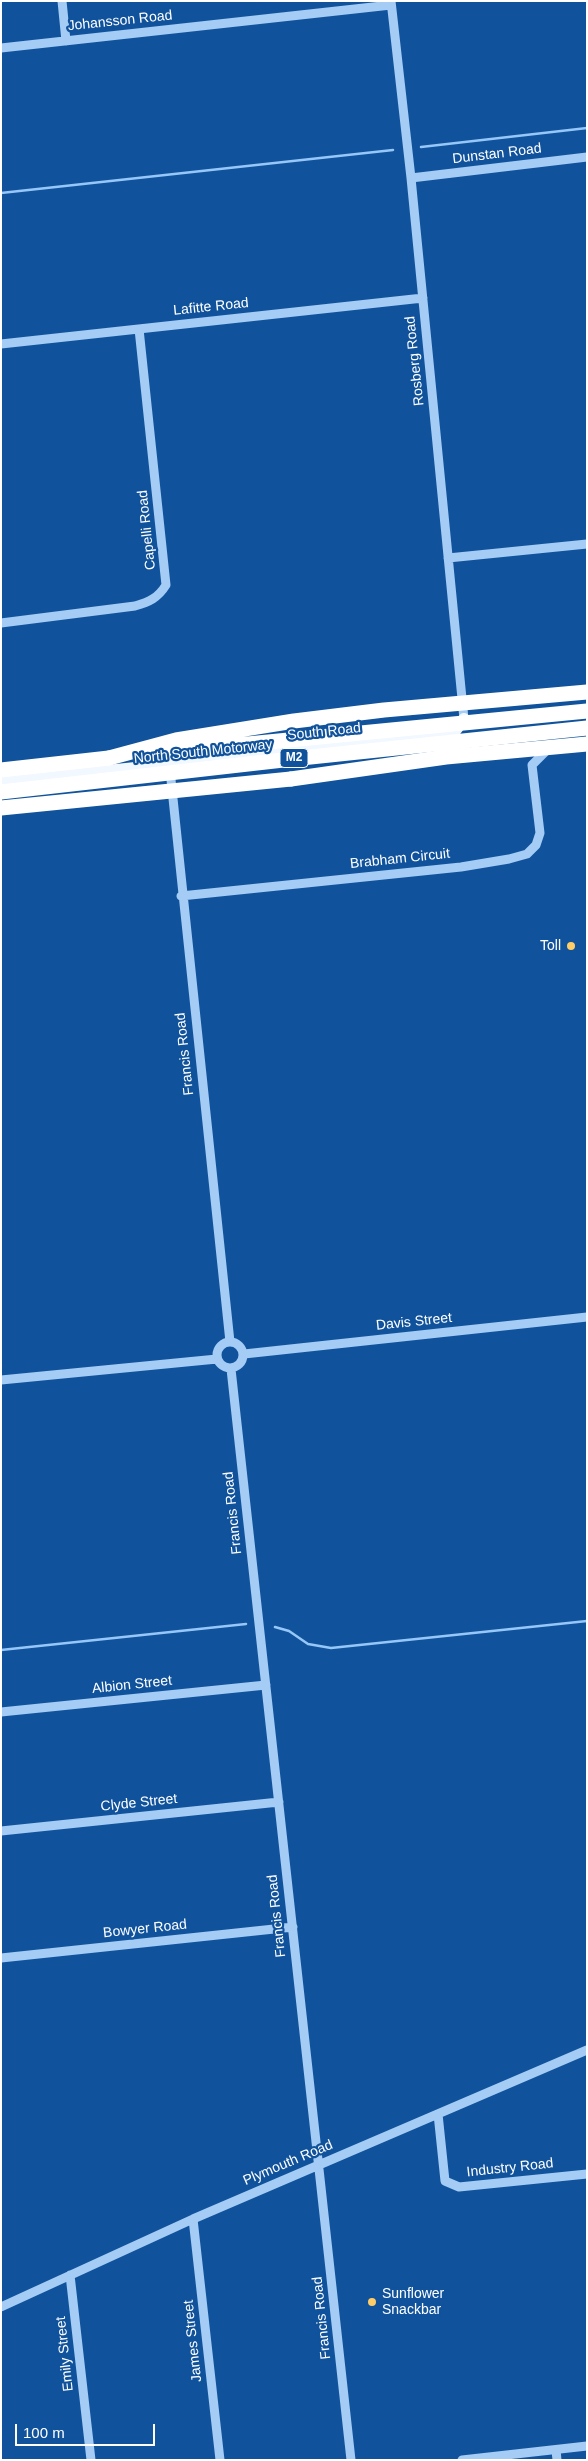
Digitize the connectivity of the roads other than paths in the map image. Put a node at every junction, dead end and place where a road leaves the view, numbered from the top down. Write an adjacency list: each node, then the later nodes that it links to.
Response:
1 (62, 1): 3 (street)
2 (391, 3): 3 (street, Johansson Road); 6 (street, Rosberg Road)
3 (66, 41): 4 (street, Johansson Road)
4 (1, 48)
5 (587, 157): 6 (street, Dunstan Road)
6 (412, 178): 7 (street, Rosberg Road)
7 (423, 298): 8 (street, Lafitte Road); 11 (street, Rosberg Road)
8 (139, 329): 9 (street, Lafitte Road); 12 (street, Capelli Road)
9 (1, 344)
10 (587, 544): 11 (street)
11 (448, 558): 15 (street, Rosberg Road)
12 (1, 622)
13 (587, 692): 20 (highway, bridge)
14 (587, 711): 20 (highway, North South Motorway / M2, bridge)
15 (464, 719): 21 (main road, South Road)
16 (587, 728): 25 (highway, North South Motorway / M2, bridge)
17 (587, 744): 18 (highway)
18 (548, 748): 19 (highway); 22 (street)
19 (518, 752): 22 (street); 26 (highway, bridge)
20 (109, 758): 23 (highway, North South Motorway / M2)
21 (169, 764): 24 (main road, South Road); 27 (street, Francis Road)
22 (532, 765): 27 (street, Brabham Circuit)
23 (1, 770)
24 (1, 782)
25 (1, 792)
26 (1, 808)
27 (181, 896): 29 (street, Francis Road)
28 (587, 1317): 30 (street, Davis Street)
29 (230, 1342): 30 (street); 31 (street)
30 (244, 1354): 32 (street)
31 (217, 1358): 32 (street); 33 (street)
32 (231, 1369): 34 (street, Francis Road)
33 (1, 1380)
34 (266, 1685): 35 (street, Albion Street); 36 (street, Francis Road)
35 (1, 1712)
36 (279, 1802): 37 (street, Clyde Street); 38 (street, Francis Road)
37 (1, 1832)
38 (292, 1927): 39 (street, Bowyer Road); 42 (street, Francis Road)
39 (1, 1958)
40 (587, 2050): 41 (street, Plymouth Road)
41 (438, 2114): 42 (street, Plymouth Road); 43 (street, Industry Road)
42 (319, 2165): 44 (street, Plymouth Road); 51 (street, Francis Road)
43 (587, 2174)
44 (193, 2219): 45 (street, Plymouth Road); 50 (street, James Street)
45 (70, 2275): 46 (street, Plymouth Road); 49 (street, Emily Street)
46 (1, 2307)
47 (587, 2446): 48 (street)
48 (556, 2450): 52 (street); 53 (street)
49 (91, 2460)
50 (220, 2460)
51 (352, 2460)
52 (462, 2460)
53 (557, 2460)

